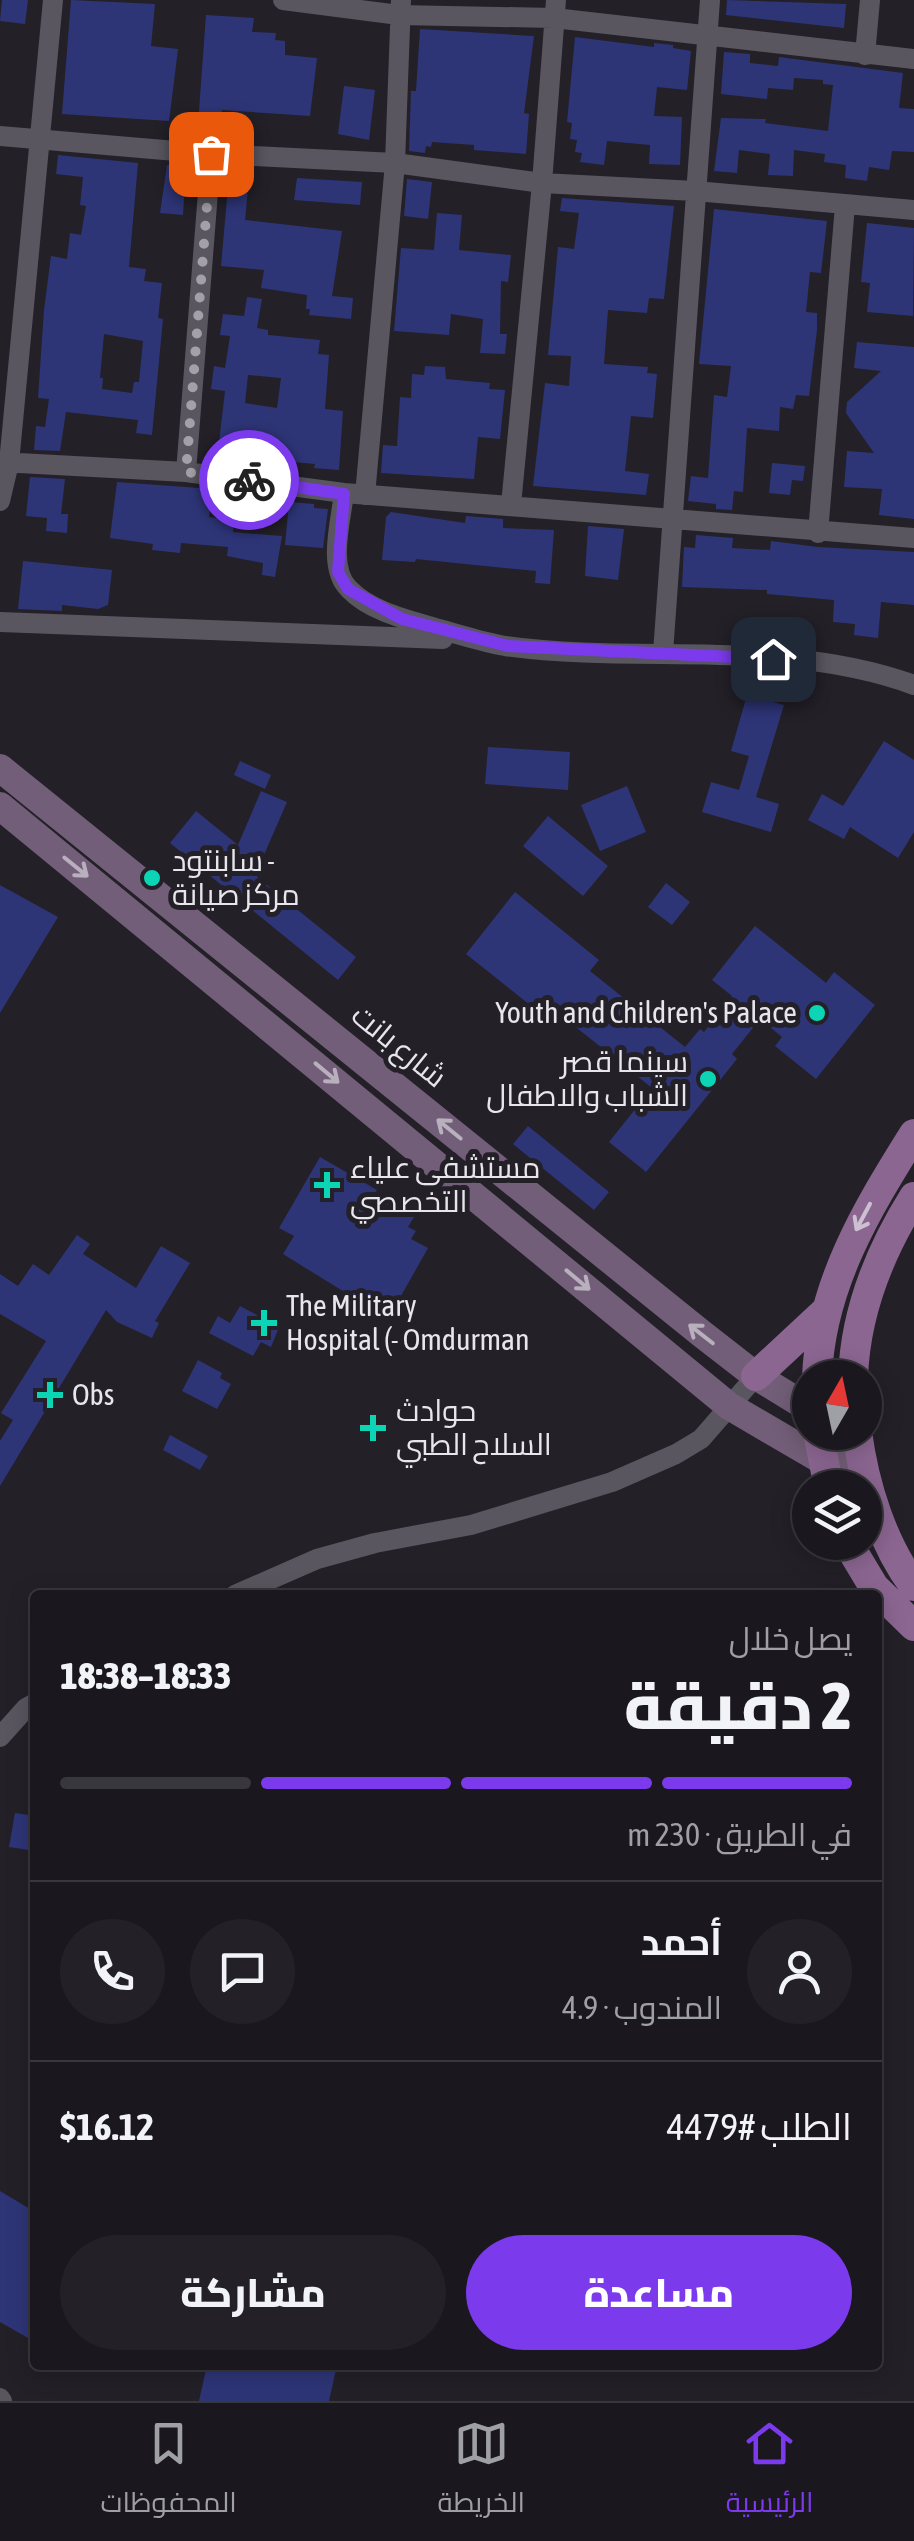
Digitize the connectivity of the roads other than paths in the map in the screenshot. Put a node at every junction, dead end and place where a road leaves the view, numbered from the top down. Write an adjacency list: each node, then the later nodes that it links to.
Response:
1 (54, 0): 11 (street)
2 (283, 0): 5 (street)
3 (710, 0): 7 (street)
4 (870, 0): 8 (street)
5 (400, 8): 6 (street); 13 (street)
6 (555, 9): 7 (street); 14 (street)
7 (707, 34): 8 (street); 15 (street)
8 (865, 55): 9 (street)
9 (914, 59)
10 (0, 136): 11 (street)
11 (41, 139): 12 (street); 18 (street)
12 (211, 154): 13 (street); 19 (street)
13 (395, 164): 14 (street); 20 (street)
14 (542, 183): 15 (street); 22 (street)
15 (694, 191): 16 (street); 23 (street)
16 (845, 205): 17 (street); 24 (street)
17 (914, 210)
18 (4, 462): 19 (street); 21 (street)
19 (186, 472): 20 (street)
20 (355, 494): 22 (street); 27 (street)
21 (0, 501)
22 (511, 505): 23 (street)
23 (670, 518): 24 (street); 28 (street)
24 (818, 533): 25 (street)
25 (914, 538)
26 (0, 622): 27 (street)
27 (475, 640): 28 (street)
28 (663, 652): 29 (street)
29 (914, 685)
30 (0, 768): 37 (main road, شارع بانت, one-way to 30)
31 (0, 806): 39 (main road, one-way to 39)
32 (914, 1134): 34 (main road, one-way to 34)
33 (914, 1197): 36 (main road)
34 (827, 1310): 35 (main road); 37 (main road)
35 (820, 1360)
36 (856, 1360)
37 (756, 1376): 38 (main road, شارع بانت); 39 (street)
38 (792, 1398)
39 (729, 1406): 42 (main road); 45 (street)
40 (851, 1450): 42 (main road)
41 (860, 1450): 44 (main road)
42 (823, 1460)
43 (857, 1560): 46 (main road)
44 (914, 1586)
45 (246, 1590)
46 (877, 1590)
47 (882, 1595): 48 (main road)
48 (914, 1626)
49 (30, 1706): 50 (street)
50 (0, 1737)

